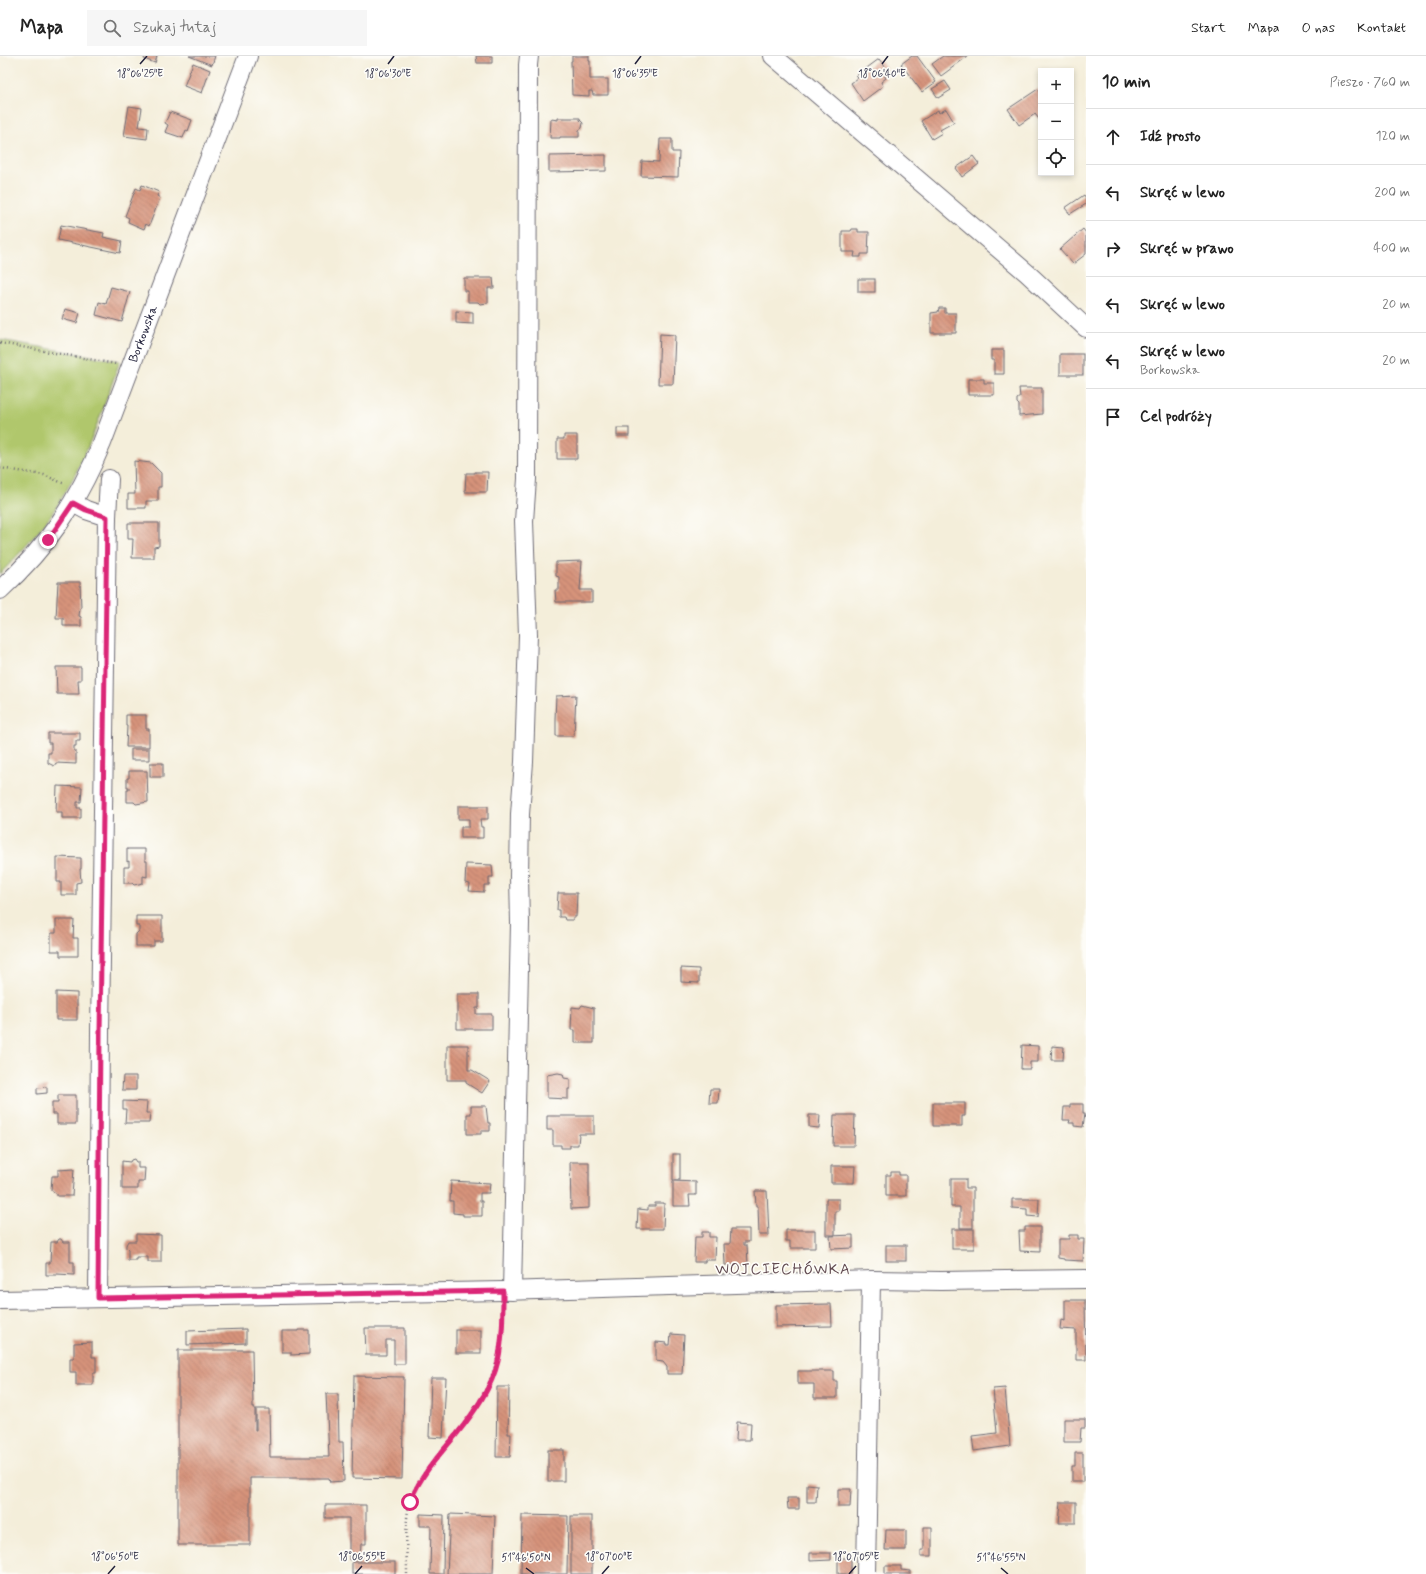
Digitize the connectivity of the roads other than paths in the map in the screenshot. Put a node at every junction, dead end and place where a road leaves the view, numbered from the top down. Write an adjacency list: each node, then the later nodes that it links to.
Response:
1 (248, 56): 6 (street, Borkowska)
2 (529, 56): 11 (street)
3 (773, 56): 4 (street)
4 (1086, 328)
5 (109, 479): 7 (street)
6 (73, 503): 7 (street); 8 (street, Borkowska)
7 (107, 517): 12 (street)
8 (0, 590)
9 (1086, 1279): 10 (street)
10 (871, 1280): 11 (street); 14 (street)
11 (507, 1291): 12 (street)
12 (98, 1298): 13 (street)
13 (0, 1300)
14 (866, 1574)

